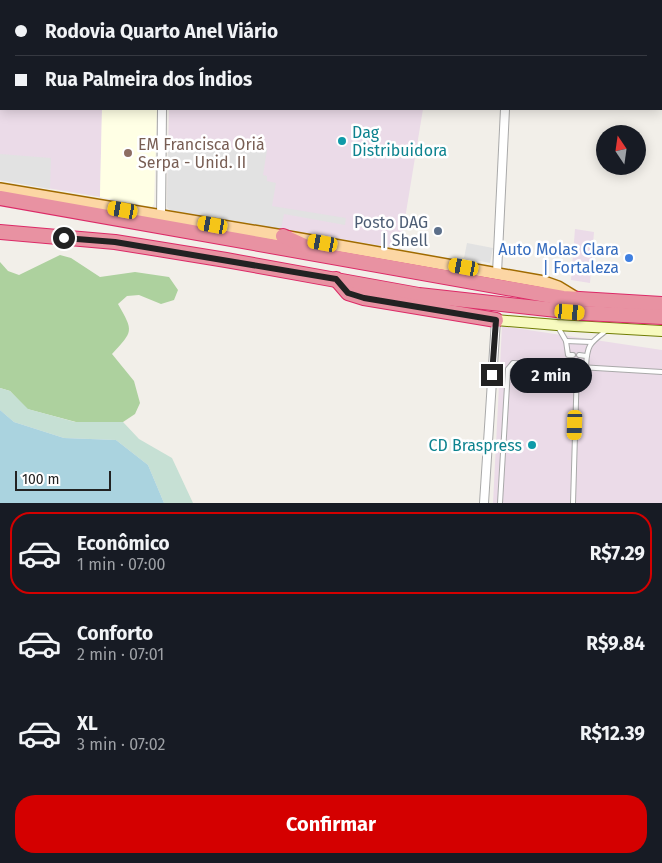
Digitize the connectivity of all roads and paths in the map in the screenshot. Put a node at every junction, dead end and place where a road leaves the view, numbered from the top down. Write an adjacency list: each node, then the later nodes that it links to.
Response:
1 (162, 110): 5 (street)
2 (505, 110): 10 (street)
3 (0, 189): 5 (main road)
4 (0, 198): 8 (highway)
5 (161, 216): 7 (main road)
6 (0, 232): 9 (highway)
7 (283, 236): 8 (highway); 10 (main road)
8 (331, 257): 10 (highway)
9 (336, 279): 11 (highway); 14 (highway)
10 (497, 280): 11 (highway); 12 (highway)
11 (495, 304): 13 (highway)
12 (662, 304)
13 (662, 317)
14 (496, 320): 15 (street); 28 (street)
15 (557, 325): 16 (street); 18 (lane)
16 (609, 328): 17 (street); 19 (lane)
17 (662, 331)
18 (566, 341): 19 (lane); 20 (lane)
19 (590, 342): 23 (lane)
20 (568, 355): 21 (lane); 24 (lane)
21 (573, 355)
22 (579, 355): 23 (lane)
23 (586, 356): 26 (lane)
24 (566, 366): 25 (lane); 29 (lane)
25 (577, 367): 26 (lane); 30 (lane)
26 (586, 367): 27 (lane)
27 (662, 372)
28 (484, 503)
29 (500, 503)
30 (573, 503)

